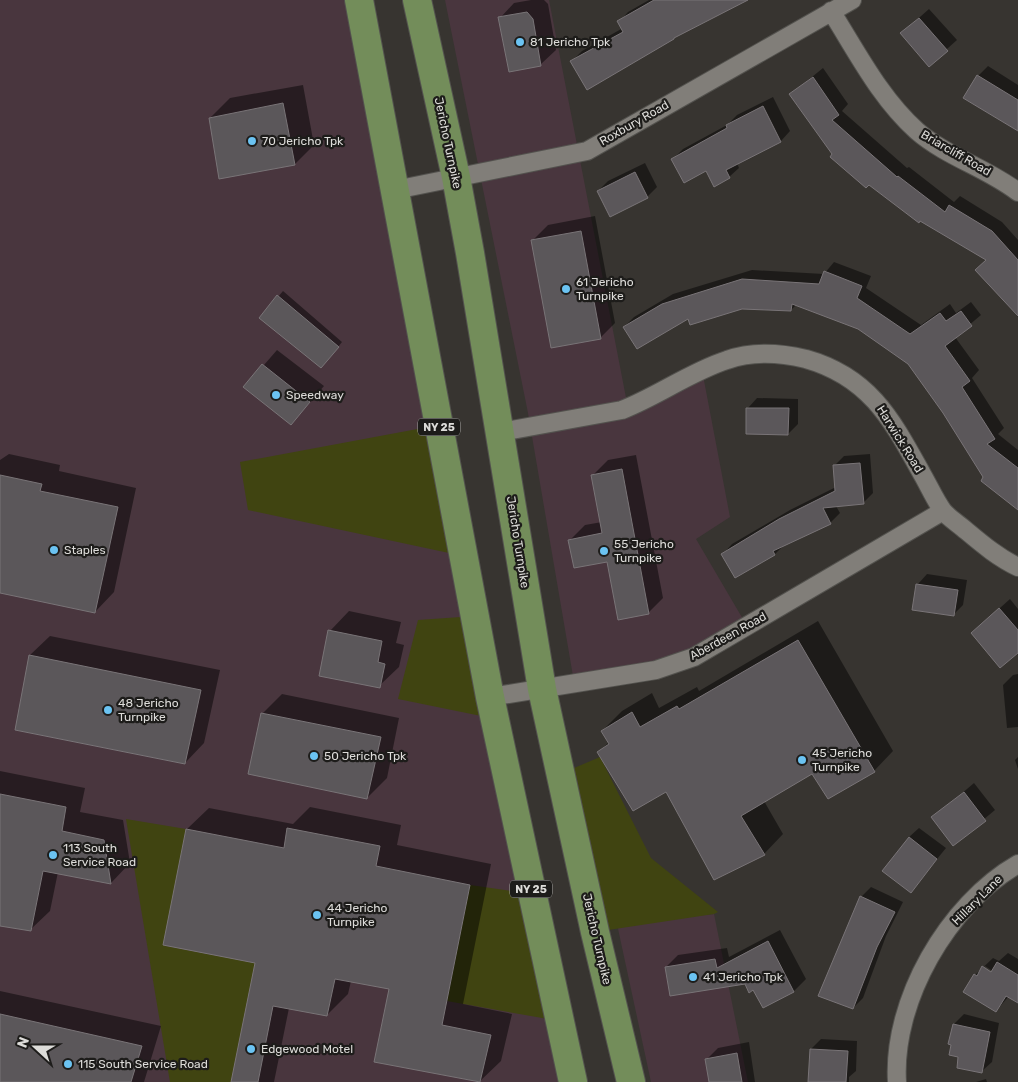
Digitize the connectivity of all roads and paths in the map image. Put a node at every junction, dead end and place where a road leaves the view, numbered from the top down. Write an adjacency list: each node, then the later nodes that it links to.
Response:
1 (359, 0): 6 (main road, NY 25)
2 (418, 0): 5 (main road, Jericho Turnpike)
3 (852, 0): 4 (street, Roxbury Road)
4 (831, 11): 5 (street, Roxbury Road); 7 (street, Briarcliff Road)
5 (456, 177): 6 (street, Roxbury Road); 8 (main road, Jericho Turnpike)
6 (395, 190): 12 (main road, NY 25)
7 (1018, 192)
8 (501, 432): 9 (street, Harwick Road); 11 (main road, Jericho Turnpike)
9 (943, 512): 10 (street, Harwick Road); 11 (street, Aberdeen Road)
10 (1018, 567)
11 (542, 689): 12 (street, Aberdeen Road); 15 (main road, Jericho Turnpike)
12 (490, 697): 14 (main road, NY 25)
13 (1018, 864): 16 (street, Hillary Lane)
14 (572, 1082)
15 (631, 1082)
16 (897, 1082)

